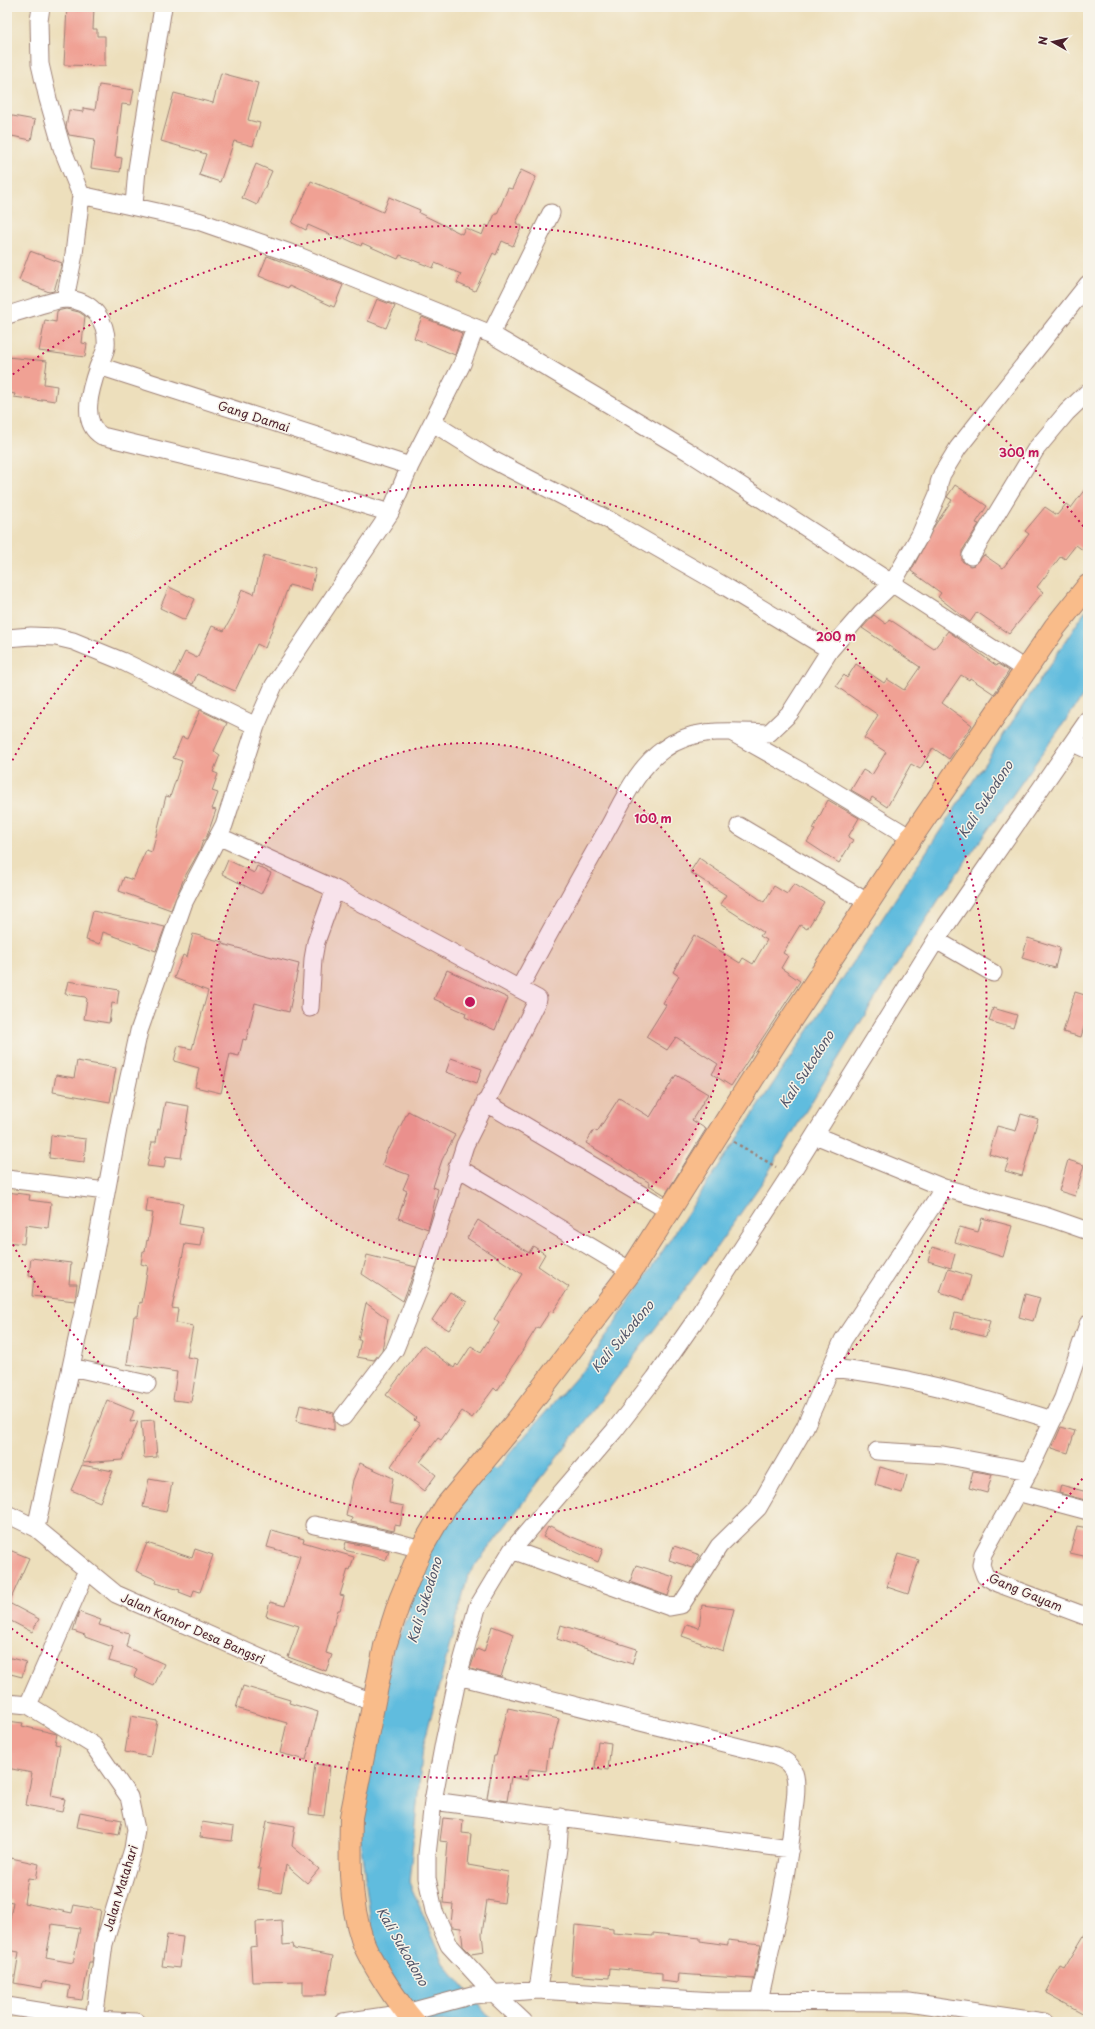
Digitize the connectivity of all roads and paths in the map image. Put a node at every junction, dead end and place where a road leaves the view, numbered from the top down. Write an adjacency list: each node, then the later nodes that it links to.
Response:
1 (41, 7): 3 (street)
2 (163, 7): 4 (street)
3 (81, 195): 4 (street); 7 (street)
4 (134, 205): 9 (street)
5 (551, 212): 10 (street)
6 (1088, 284): 17 (street)
7 (66, 299): 8 (street); 11 (street)
8 (7, 315)
9 (475, 328): 10 (street); 13 (street)
10 (490, 334): 17 (street)
11 (99, 366): 14 (street, Gang Damai); 15 (street)
12 (1088, 392): 16 (street)
13 (433, 424): 14 (street); 20 (street)
14 (410, 466): 15 (street)
15 (390, 513): 23 (street)
16 (970, 556)
17 (892, 584): 20 (street); 21 (street)
18 (1088, 586): 21 (main road)
19 (7, 638): 23 (street)
20 (830, 650): 24 (street)
21 (1026, 670): 28 (main road)
22 (1088, 720): 25 (street)
23 (256, 726): 27 (street)
24 (728, 730): 28 (street); 33 (street)
25 (1080, 746): 31 (street)
26 (739, 826): 30 (street)
27 (218, 836): 29 (street); 42 (street)
28 (911, 838): 30 (main road)
29 (335, 889): 33 (street); 34 (street)
30 (869, 903): 43 (main road)
31 (936, 940): 32 (street); 36 (street)
32 (993, 973)
33 (519, 989): 35 (street)
34 (310, 1008)
35 (485, 1102): 38 (street); 43 (street)
36 (815, 1135): 41 (street); 60 (street)
37 (730, 1139): 39 (path)
38 (458, 1167): 45 (street); 50 (street)
39 (775, 1167)
40 (7, 1180): 42 (street)
41 (944, 1188): 44 (street); 48 (street)
42 (106, 1191): 47 (street)
43 (669, 1211): 45 (main road)
44 (1087, 1229)
45 (631, 1272): 59 (main road)
46 (1088, 1324): 51 (street)
47 (71, 1367): 49 (street); 58 (street)
48 (831, 1368): 51 (street); 60 (street)
49 (147, 1384)
50 (343, 1417)
51 (1053, 1420): 53 (street)
52 (877, 1451): 53 (street)
53 (1029, 1471): 54 (street)
54 (1017, 1492): 55 (street); 62 (street, Gang Gayam)
55 (1088, 1511)
56 (7, 1514): 58 (street, Jalan Kantor Desa Bangsri)
57 (314, 1525): 59 (street)
58 (36, 1528): 61 (street, Jalan Kantor Desa Bangsri)
59 (421, 1549): 65 (main road)
60 (512, 1550): 63 (street)
61 (87, 1570): 65 (street, Jalan Kantor Desa Bangsri); 66 (street)
62 (1088, 1617)
63 (458, 1676): 67 (street); 69 (street)
64 (7, 1702): 66 (street, Jalan Matahari)
65 (375, 1703): 74 (main road)
66 (28, 1705): 75 (street, Jalan Matahari)
67 (433, 1801): 68 (street); 71 (street)
68 (560, 1817): 69 (street); 70 (street)
69 (790, 1848): 72 (street)
70 (538, 1990): 71 (street); 72 (street)
71 (493, 1993): 74 (street); 78 (street)
72 (759, 2001): 79 (street)
73 (7, 2006): 75 (street)
74 (410, 2015): 77 (street)
75 (94, 2020): 76 (street)
76 (136, 2022)
77 (343, 2022)
78 (524, 2022)
79 (1044, 2022)

